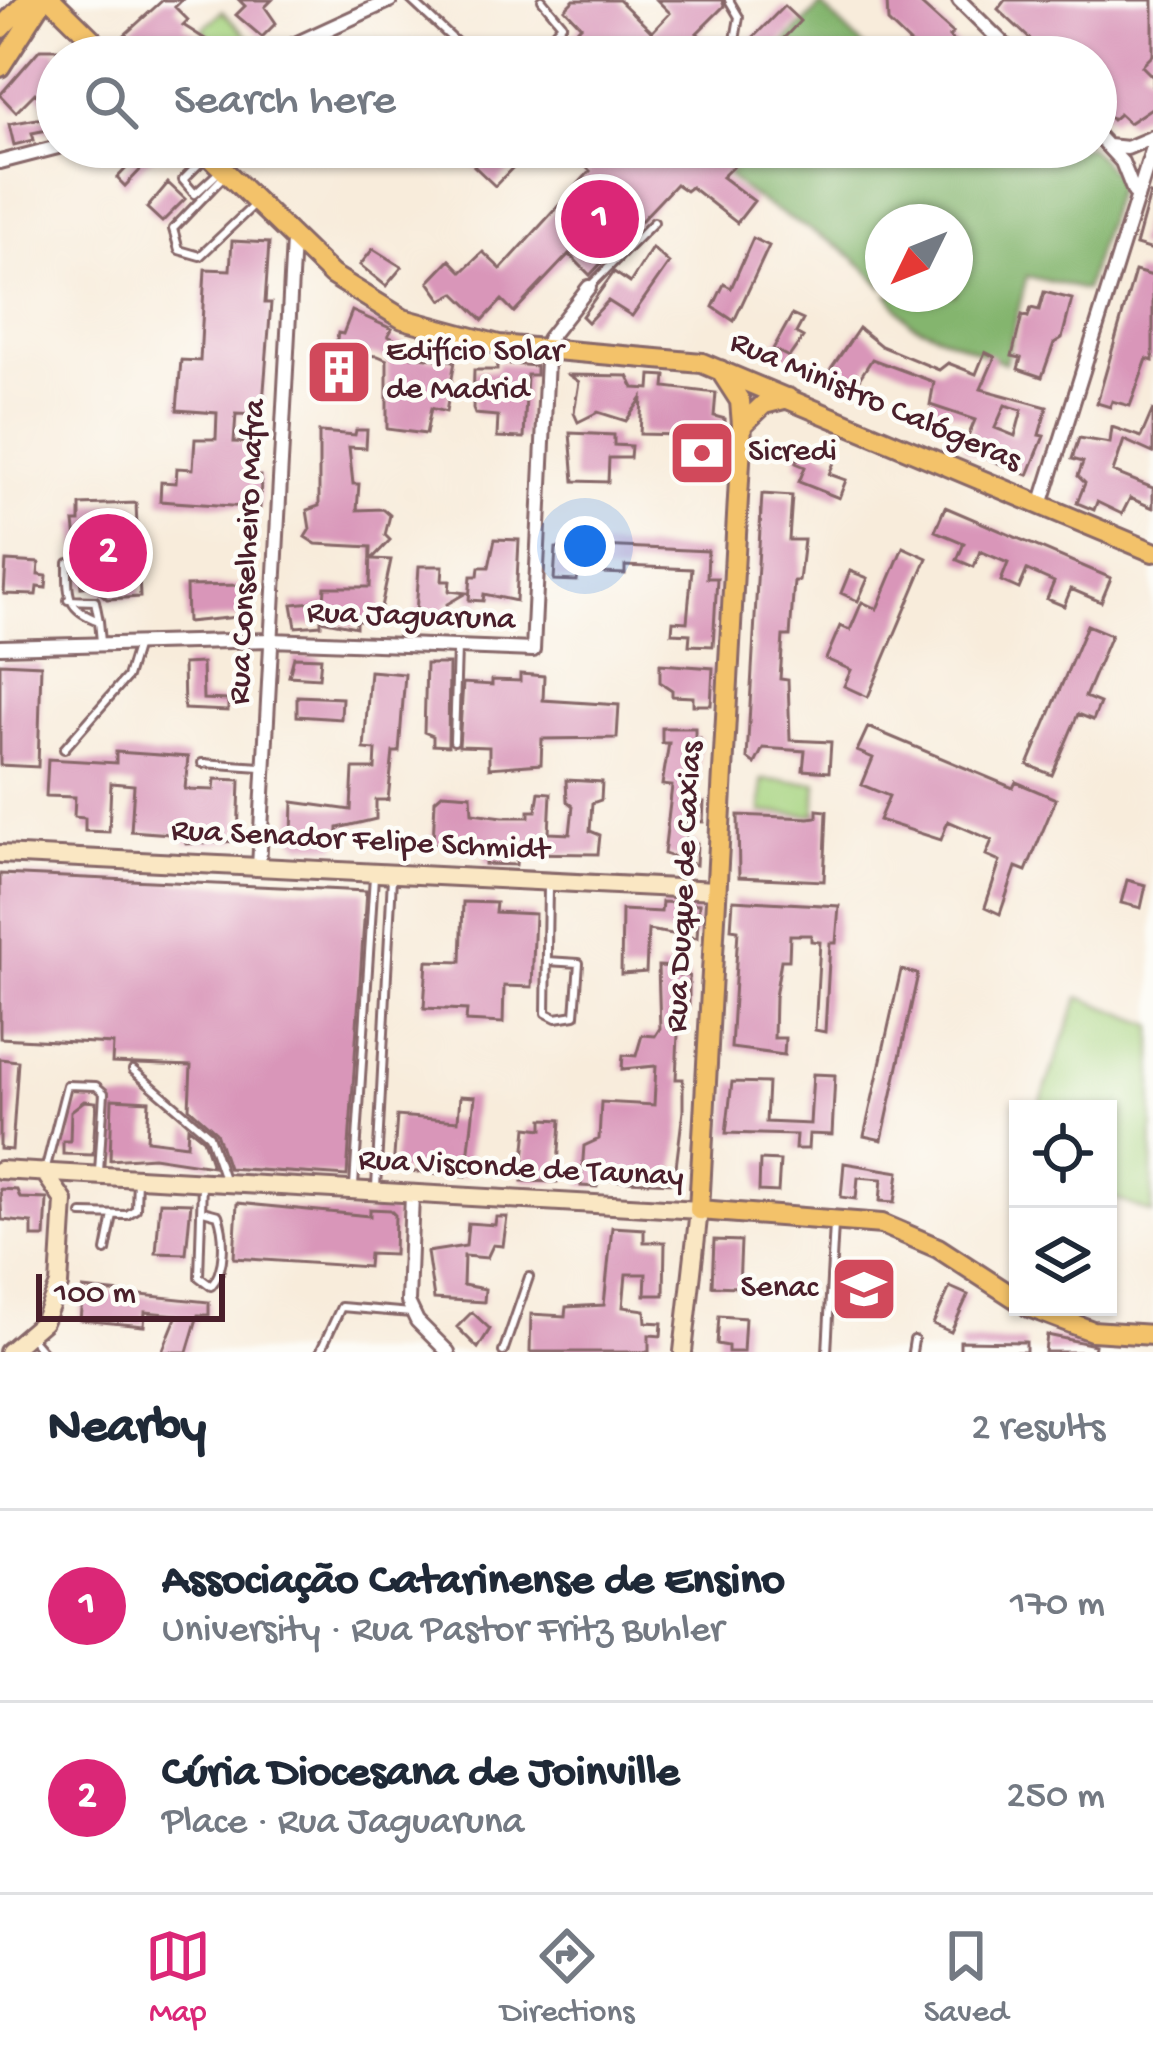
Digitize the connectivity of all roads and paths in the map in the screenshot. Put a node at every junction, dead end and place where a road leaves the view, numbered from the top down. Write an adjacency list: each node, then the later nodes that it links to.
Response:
1 (28, 0): 10 (main road)
2 (43, 0): 17 (main road)
3 (52, 0): 11 (main road)
4 (391, 0): 9 (street)
5 (411, 0): 13 (lane)
6 (542, 0): 14 (lane)
7 (729, 0): 15 (lane)
8 (959, 0): 16 (street)
9 (372, 3): 12 (street)
10 (0, 28)
11 (89, 36)
12 (308, 36)
13 (450, 36)
14 (551, 36)
15 (736, 36)
16 (996, 36)
17 (0, 67)
18 (1153, 137): 19 (street)
19 (1117, 146)
20 (1153, 147): 27 (street)
21 (36, 152): 22 (street)
22 (2, 160)
23 (1117, 160): 27 (street)
24 (203, 168): 28 (lane)
25 (211, 168): 28 (lane)
26 (220, 168): 29 (main road, Rua Ministro Calógeras)
27 (1135, 195): 37 (street)
28 (197, 197): 29 (lane)
29 (255, 204): 31 (main road, Rua Ministro Calógeras)
30 (654, 222): 32 (lane)
31 (293, 241): 33 (main road, Rua Ministro Calógeras); 42 (street, Rua Conselheiro Mafra)
32 (590, 287): 33 (street)
33 (548, 350): 34 (main road, Rua Ministro Calógeras); 46 (street, Rua Jaguaruna)
34 (720, 370): 35 (main road, Rua Ministro Calógeras); 36 (main road, Rua Duque de Caxias)
35 (788, 398): 36 (main road); 37 (main road, Rua Ministro Calógeras)
36 (742, 425): 55 (main road, Rua Duque de Caxias)
37 (1041, 505): 38 (main road, Rua Ministro Calógeras)
38 (1153, 552)
39 (68, 563): 40 (lane)
40 (68, 600): 41 (lane); 41 (lane)
41 (99, 622): 44 (lane)
42 (272, 640): 43 (street, Rua Jaguaruna); 46 (street, Rua Jaguaruna); 50 (street, Rua Conselheiro Mafra)
43 (137, 644): 44 (street, Rua Jaguaruna); 48 (lane)
44 (102, 646): 45 (street, Rua Jaguaruna)
45 (0, 647)
46 (457, 647): 47 (lane)
47 (454, 741)
48 (64, 748)
49 (202, 763): 50 (lane)
50 (265, 768): 52 (street, Rua Conselheiro Mafra)
51 (0, 854): 52 (main road, Rua Senador Felipe Schmidt)
52 (259, 867): 53 (main road, Rua Senador Felipe Schmidt)
53 (383, 873): 54 (main road, Rua Senador Felipe Schmidt); 57 (lane); 58 (lane)
54 (549, 882): 55 (main road, Rua Senador Felipe Schmidt); 56 (lane)
55 (716, 890): 71 (main road, Rua Duque de Caxias)
56 (547, 961): 56 (lane)
57 (362, 1025): 58 (lane); 66 (lane)
58 (384, 1026): 67 (lane)
59 (133, 1070): 65 (lane)
60 (0, 1170): 61 (main road, Rua Visconde de Taunay)
61 (44, 1172): 62 (main road, Rua Visconde de Taunay); 62 (lane); 69 (main road)
62 (94, 1175): 63 (main road, Rua Visconde de Taunay); 69 (main road)
63 (137, 1178): 64 (main road, Rua Visconde de Taunay); 73 (lane)
64 (202, 1181): 65 (main road, Rua Visconde de Taunay); 70 (lane)
65 (225, 1183): 66 (main road, Rua Visconde de Taunay)
66 (354, 1190): 67 (main road, Rua Visconde de Taunay)
67 (375, 1191): 68 (main road, Rua Visconde de Taunay)
68 (412, 1193): 71 (main road, Rua Visconde de Taunay); 78 (street)
69 (64, 1201): 80 (main road)
70 (203, 1210): 70 (lane)
71 (699, 1210): 74 (main road, Rua Visconde de Taunay); 89 (main road, Rua Duque de Caxias)
72 (82, 1214): 73 (lane)
73 (113, 1215): 75 (lane)
74 (834, 1218): 77 (main road, Rua Visconde de Taunay); 90 (lane)
75 (106, 1251)
76 (529, 1276): 88 (lane)
77 (1009, 1294)
78 (411, 1313): 86 (lane); 87 (street)
79 (1048, 1316): 83 (main road)
80 (28, 1335): 84 (main road); 85 (lane)
81 (1153, 1335): 83 (main road)
82 (914, 1340): 91 (lane)
83 (1105, 1342)
84 (8, 1352)
85 (43, 1352)
86 (320, 1352)
87 (448, 1352)
88 (503, 1352)
89 (683, 1352)
90 (827, 1352)
91 (913, 1352)

